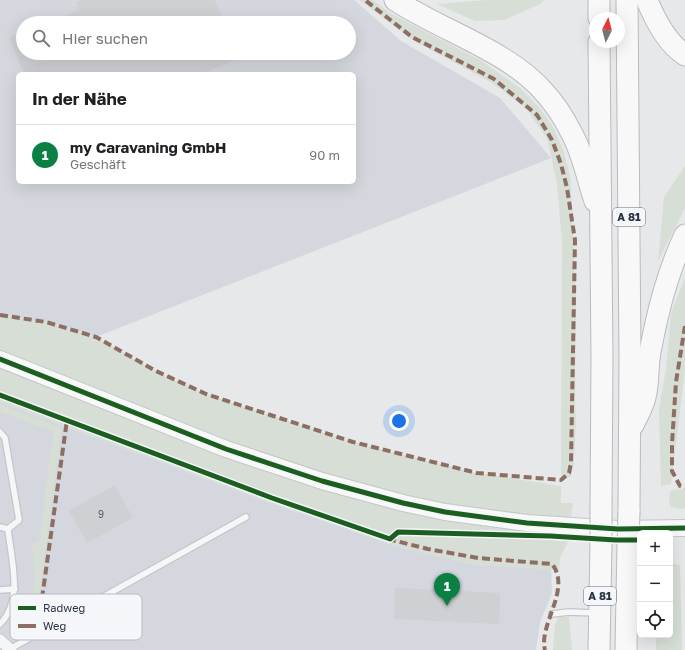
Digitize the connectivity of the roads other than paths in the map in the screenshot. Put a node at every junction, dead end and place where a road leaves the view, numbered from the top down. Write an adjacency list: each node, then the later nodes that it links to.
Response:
1 (395, 0): 8 (highway)
2 (599, 0): 5 (highway)
3 (627, 0): 12 (highway, A 81)
4 (647, 0): 7 (highway)
5 (599, 12)
6 (599, 48): 8 (highway, A 81)
7 (685, 55)
8 (601, 222): 22 (highway, A 81, bridge)
9 (685, 235): 12 (highway)
10 (0, 359): 15 (street)
11 (0, 432): 16 (lane)
12 (629, 433): 29 (highway, A 81, bridge)
13 (246, 517): 20 (lane)
14 (0, 527): 16 (lane)
15 (685, 528)
16 (8, 529): 17 (lane)
17 (15, 589): 18 (lane); 19 (lane)
18 (0, 590)
19 (14, 594)
20 (109, 594)
21 (10, 608): 24 (lane)
22 (600, 613): 23 (lane); 28 (highway, A 81)
23 (552, 614)
24 (0, 624)
25 (0, 640): 27 (street)
26 (27, 640): 27 (lane)
27 (11, 649)
28 (599, 650)
29 (626, 650)

